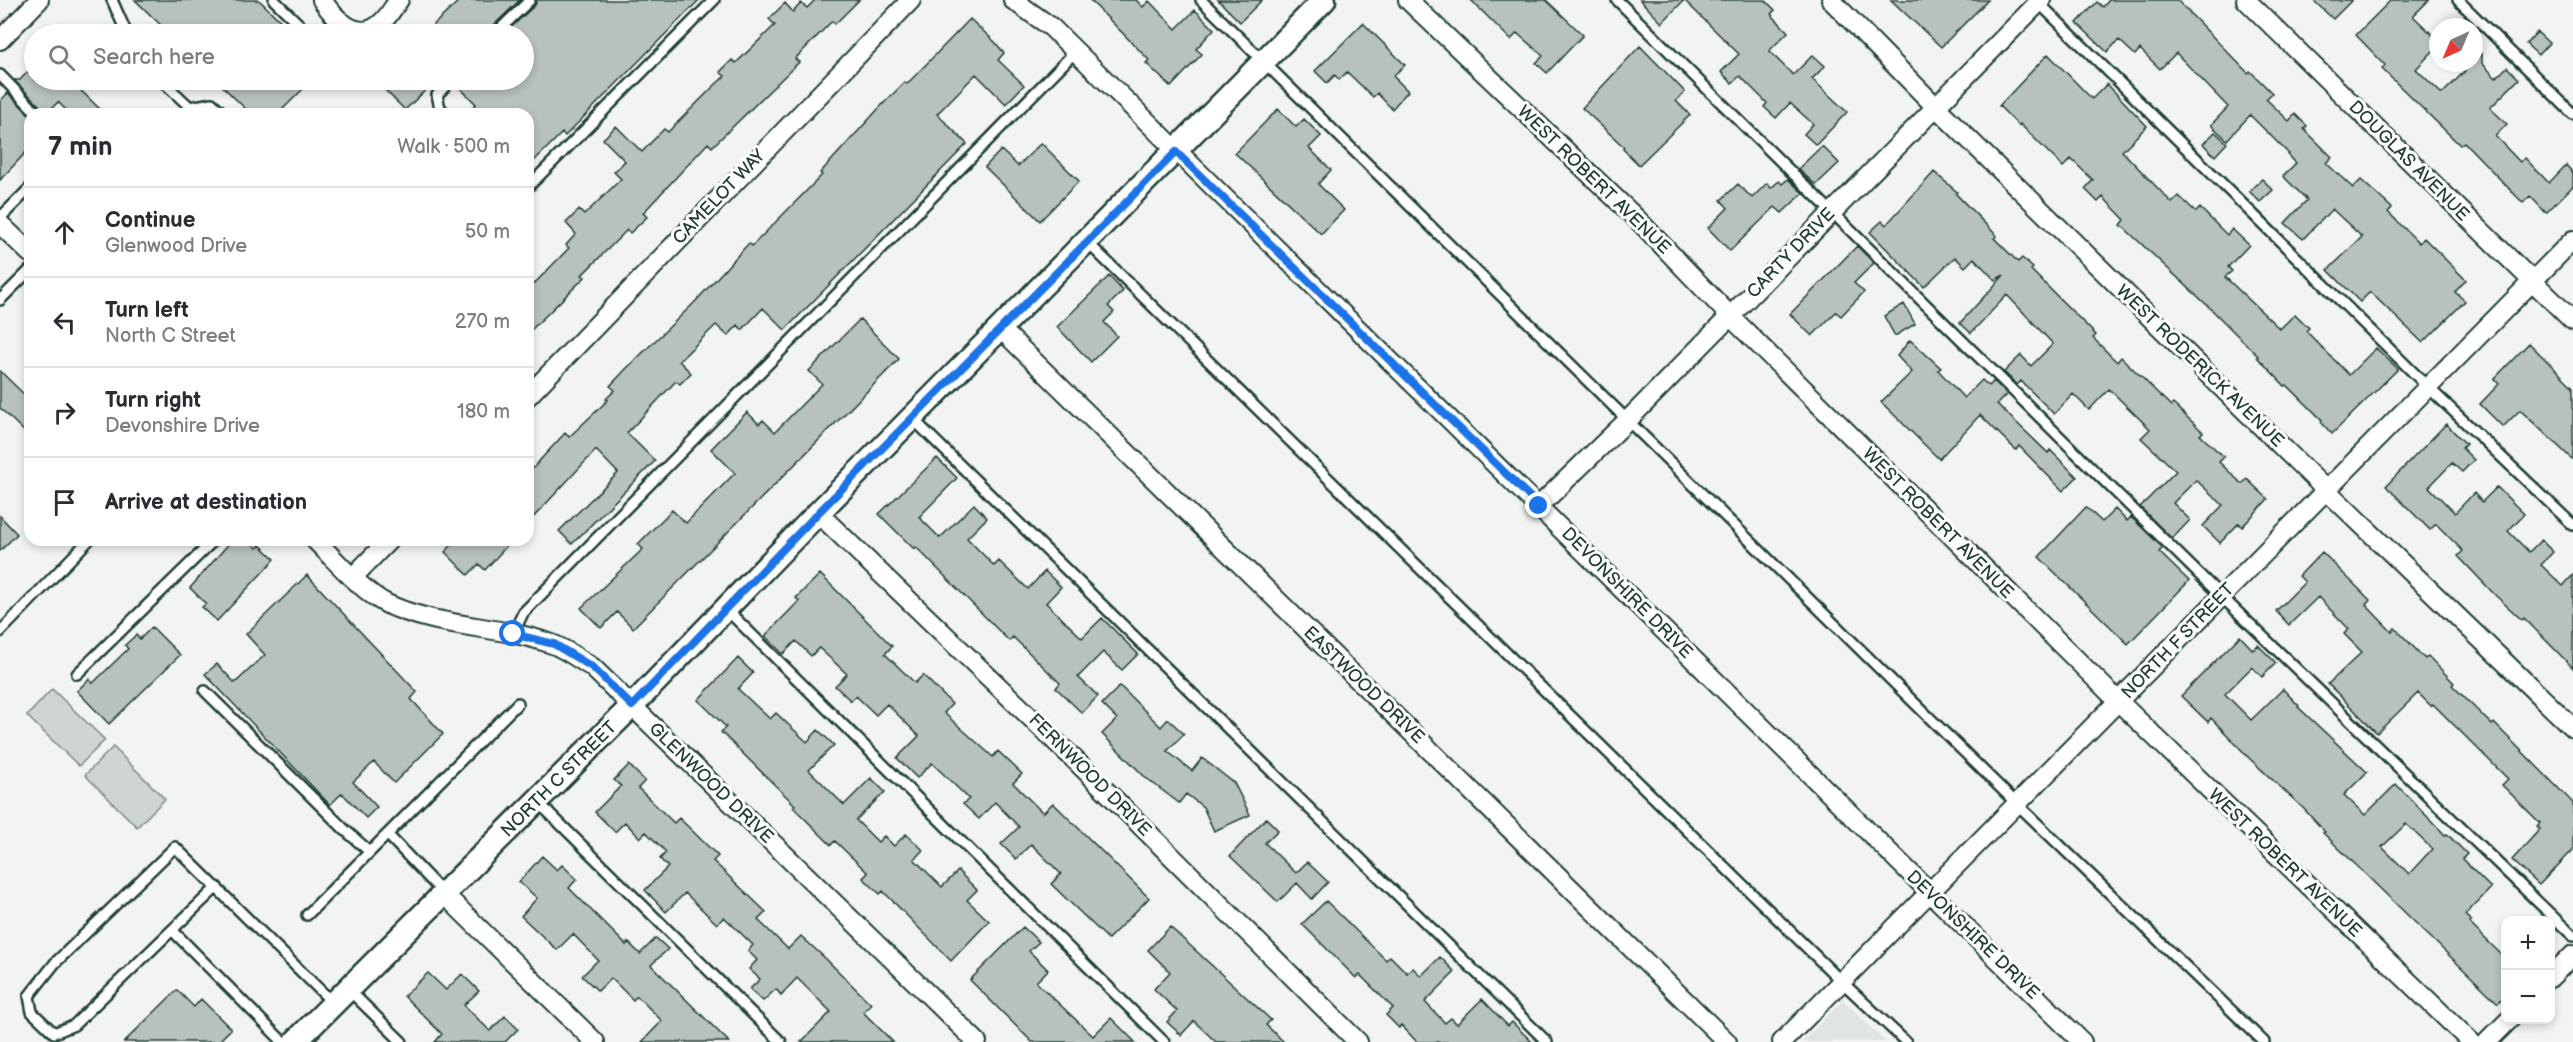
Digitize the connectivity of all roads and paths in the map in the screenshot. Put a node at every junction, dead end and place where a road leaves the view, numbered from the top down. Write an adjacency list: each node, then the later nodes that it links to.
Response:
1 (39, 0): 23 (street)
2 (112, 0): 18 (lane)
3 (274, 0): 19 (lane)
4 (322, 0): 20 (street)
5 (399, 0): 21 (street)
6 (530, 0): 22 (lane)
7 (714, 0): 35 (lane)
8 (910, 0): 50 (street, CAMELOT WAY)
9 (1013, 0): 24 (street, DEVONSHIRE DRIVE)
10 (1201, 0): 25 (lane)
11 (1324, 0): 25 (street, NORTH C STREET)
12 (1408, 0): 46 (street, WEST ROBERT AVENUE)
13 (1617, 0): 37 (lane)
14 (1831, 0): 29 (street, WEST RODERICK AVENUE)
15 (2246, 0): 44 (street, DOUGLAS AVENUE)
16 (2458, 0): 33 (lane)
17 (2039, 1): 29 (street, CARTY DRIVE); 49 (lane)
18 (123, 24)
19 (299, 24)
20 (346, 24)
21 (379, 24)
22 (505, 24)
23 (0, 40)
24 (1076, 51): 34 (street, DEVONSHIRE DRIVE); 65 (lane)
25 (1264, 62): 34 (street, NORTH C STREET); 52 (lane)
26 (0, 75): 30 (lane)
27 (172, 90): 31 (lane)
28 (442, 90): 32 (lane)
29 (1936, 107): 37 (street, CARTY DRIVE); 53 (street, WEST RODERICK AVENUE)
30 (32, 108)
31 (217, 108)
32 (440, 108)
33 (2573, 114)
34 (1176, 152): 41 (street, NORTH C STREET); 54 (street, DEVONSHIRE DRIVE)
35 (534, 181)
36 (24, 194): 38 (lane)
37 (1831, 211): 46 (street, CARTY DRIVE); 62 (lane)
38 (0, 218)
39 (0, 224): 42 (street)
40 (2573, 240): 44 (street, NORTH F STREET)
41 (1086, 241): 48 (street, NORTH C STREET); 84 (lane)
42 (24, 247)
43 (24, 276): 45 (lane)
44 (2533, 282): 47 (street, DOUGLAS AVENUE); 49 (street, NORTH F STREET)
45 (0, 300)
46 (1730, 316): 52 (street, CARTY DRIVE); 68 (street, WEST ROBERT AVENUE)
47 (2573, 321)
48 (1000, 328): 51 (street, NORTH C STREET); 96 (street, EASTWOOD DRIVE)
49 (2428, 387): 53 (street, NORTH F STREET); 56 (lane)
50 (534, 390)
51 (912, 418): 55 (street, NORTH C STREET); 95 (lane)
52 (1629, 419): 54 (street, CARTY DRIVE); 73 (lane)
53 (2326, 490): 62 (street, NORTH F STREET); 71 (street, WEST RODERICK AVENUE)
54 (1539, 506): 77 (street, DEVONSHIRE DRIVE)
55 (818, 513): 63 (street, NORTH C STREET); 94 (street, FERNWOOD DRIVE)
56 (2573, 525)
57 (83, 546): 64 (lane)
58 (208, 546): 66 (lane)
59 (321, 546): 61 (street, GLENWOOD DRIVE)
60 (383, 546): 61 (street)
61 (353, 577): 65 (street, GLENWOOD DRIVE)
62 (2221, 596): 68 (street, NORTH F STREET); 81 (lane)
63 (726, 609): 70 (street, NORTH C STREET); 93 (lane)
64 (0, 632)
65 (513, 634): 70 (street, GLENWOOD DRIVE)
66 (77, 674)
67 (205, 691): 75 (lane)
68 (2119, 702): 73 (street, NORTH F STREET); 101 (street, WEST ROBERT AVENUE)
69 (518, 703): 74 (lane)
70 (632, 706): 72 (street, NORTH C STREET); 92 (street, GLENWOOD DRIVE)
71 (2573, 728)
72 (537, 801): 78 (street, NORTH C STREET); 91 (lane)
73 (2017, 804): 77 (street, NORTH F STREET); 100 (lane)
74 (388, 835): 75 (lane); 78 (lane)
75 (370, 852): 79 (lane)
76 (217, 887): 80 (lane); 80 (lane); 85 (lane)
77 (1929, 893): 84 (street, NORTH F STREET); 99 (street, DEVONSHIRE DRIVE)
78 (444, 894): 85 (street, NORTH C STREET); 90 (street)
79 (307, 915)
80 (172, 930): 87 (lane)
81 (2573, 936)
82 (2573, 956): 83 (street)
83 (2555, 973)
84 (1841, 981): 97 (street, NORTH F STREET); 98 (lane)
85 (340, 996): 88 (street, NORTH C STREET); 89 (lane)
86 (2505, 1024): 102 (street)
87 (284, 1042)
88 (295, 1042)
89 (402, 1042)
90 (595, 1042)
91 (781, 1042)
92 (977, 1042)
93 (1164, 1042)
94 (1358, 1042)
95 (1547, 1042)
96 (1727, 1042)
97 (1782, 1042)
98 (1906, 1042)
99 (2082, 1042)
100 (2264, 1042)
101 (2471, 1042)
102 (2487, 1042)

